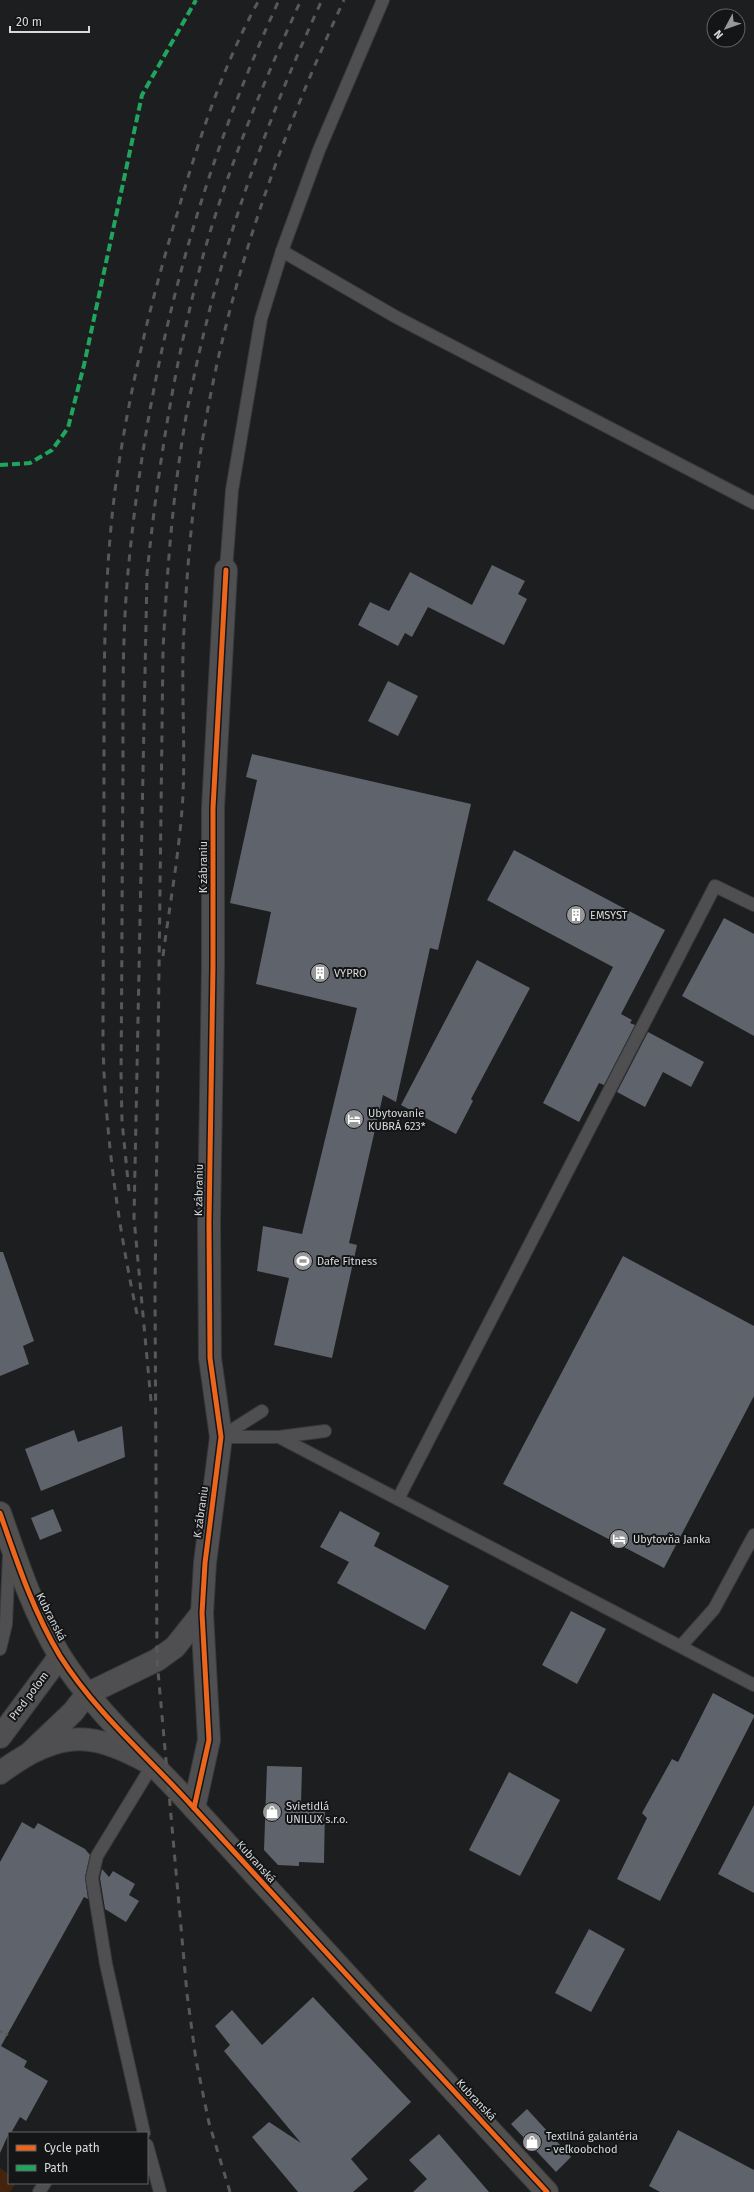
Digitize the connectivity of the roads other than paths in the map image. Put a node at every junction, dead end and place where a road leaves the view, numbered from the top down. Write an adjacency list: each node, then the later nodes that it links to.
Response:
1 (383, 0): 2 (lane)
2 (282, 251): 3 (lane); 4 (lane)
3 (754, 503)
4 (226, 570): 8 (street, K zábraniu)
5 (754, 905): 10 (lane)
6 (262, 1411): 8 (lane)
7 (325, 1432): 9 (lane)
8 (221, 1437): 9 (lane); 14 (street, K zábraniu)
9 (279, 1437): 10 (lane)
10 (398, 1499): 15 (lane)
11 (0, 1513): 13 (street, Kubranská)
12 (754, 1535): 15 (lane)
13 (10, 1544): 16 (lane); 17 (street, Kubranská)
14 (202, 1612): 19 (street); 24 (street, K zábraniu)
15 (681, 1646): 18 (lane)
16 (0, 1649)
17 (60, 1656): 19 (street, Kubranská); 20 (street, Pred poľom)
18 (754, 1685)
19 (86, 1694): 21 (street); 22 (street, Kubranská)
20 (0, 1737)
21 (31, 1752): 22 (street); 23 (street)
22 (152, 1764): 24 (street, Kubranská); 25 (lane)
23 (0, 1773)
24 (194, 1808): 28 (street, Kubranská)
25 (144, 2132)
26 (148, 2149): 27 (lane)
27 (160, 2192)
28 (547, 2192)

